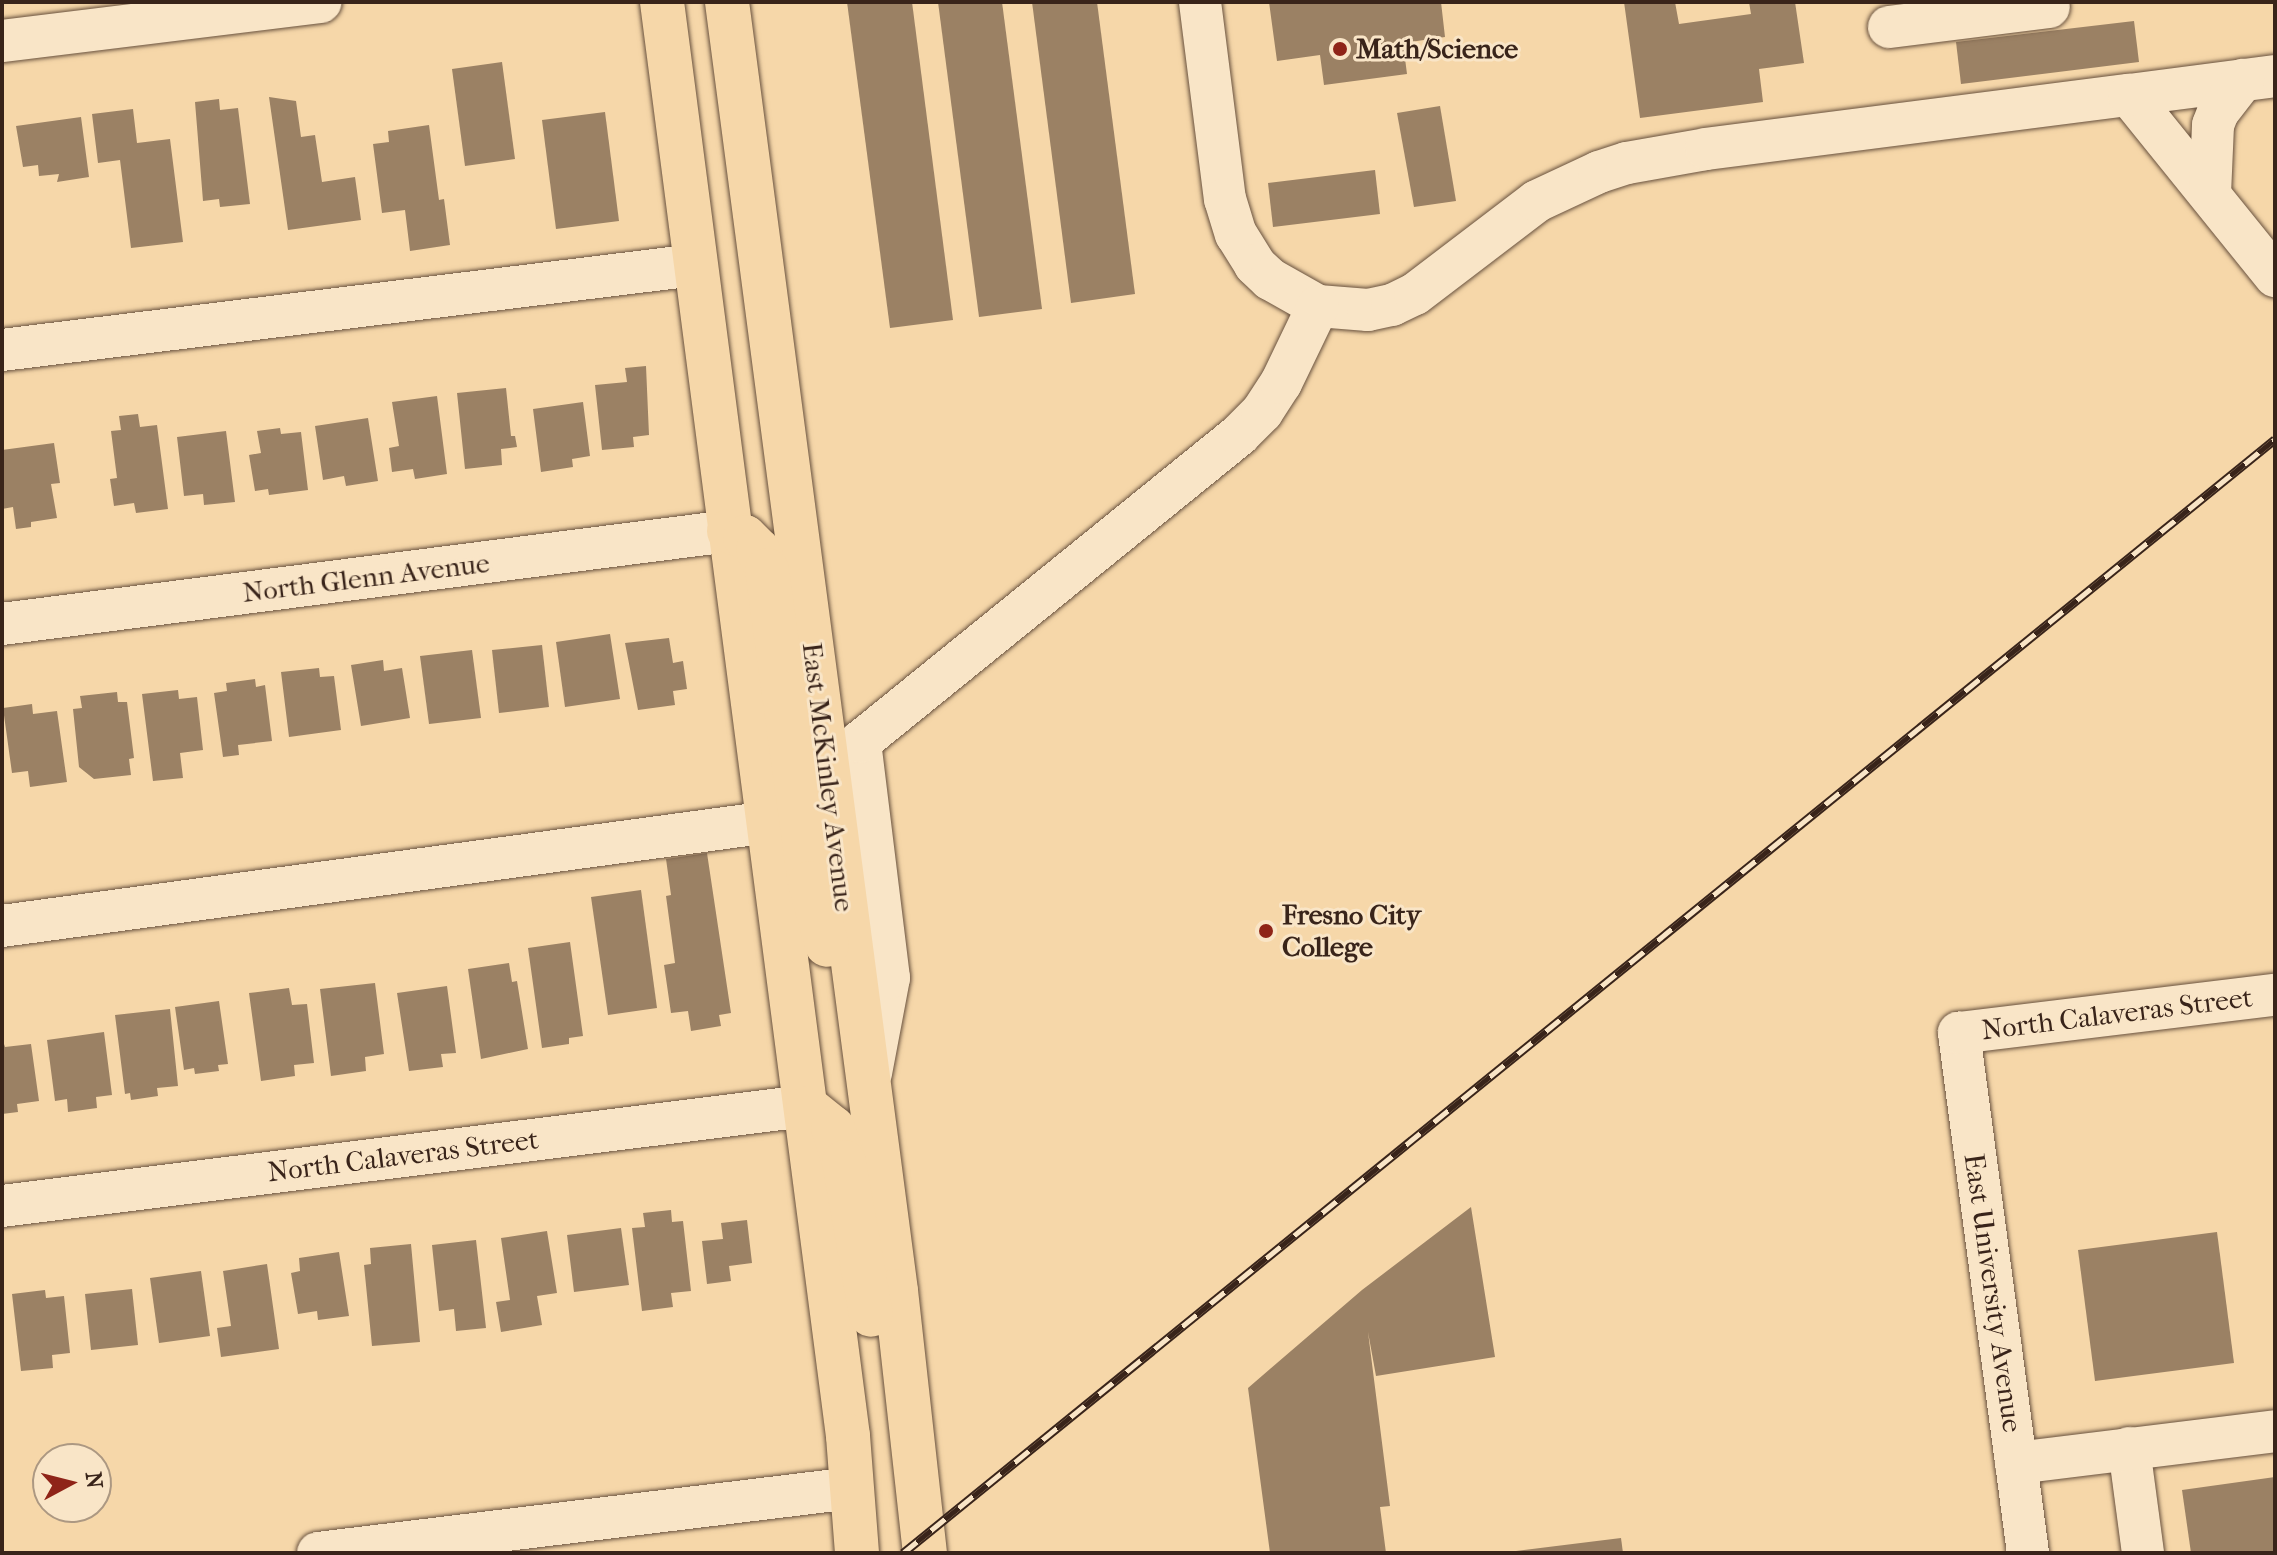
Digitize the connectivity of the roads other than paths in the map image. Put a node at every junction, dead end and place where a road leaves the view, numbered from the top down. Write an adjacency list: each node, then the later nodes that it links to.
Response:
1 (321, 2): 7 (street)
2 (662, 2): 11 (main road)
3 (727, 2): 21 (main road, East McKinley Avenue)
4 (1200, 2): 13 (street)
5 (2049, 7): 6 (street)
6 (1889, 27)
7 (2, 41)
8 (2259, 78): 9 (street); 10 (street)
9 (2129, 95): 10 (street); 13 (street)
10 (2210, 194): 12 (street)
11 (695, 265): 14 (street); 15 (main road)
12 (2275, 276)
13 (1318, 306): 21 (street)
14 (2, 350)
15 (729, 531): 16 (street, North Glenn Avenue); 17 (main road); 21 (main road)
16 (2, 624)
17 (769, 822): 18 (street); 22 (main road)
18 (2, 926)
19 (2275, 995): 20 (street, North Calaveras Street)
20 (1959, 1033): 27 (street, East University Avenue)
21 (868, 1090): 24 (main road, East McKinley Avenue)
22 (805, 1106): 23 (street, North Calaveras Street); 24 (main road); 28 (main road)
23 (2, 1206)
24 (912, 1418): 31 (main road, East McKinley Avenue)
25 (2275, 1431): 26 (street)
26 (2129, 1448): 27 (street); 33 (street)
27 (2016, 1463): 32 (street, East University Avenue)
28 (852, 1488): 29 (street); 30 (main road)
29 (318, 1553)
30 (857, 1553)
31 (925, 1553)
32 (2028, 1553)
33 (2143, 1553)

